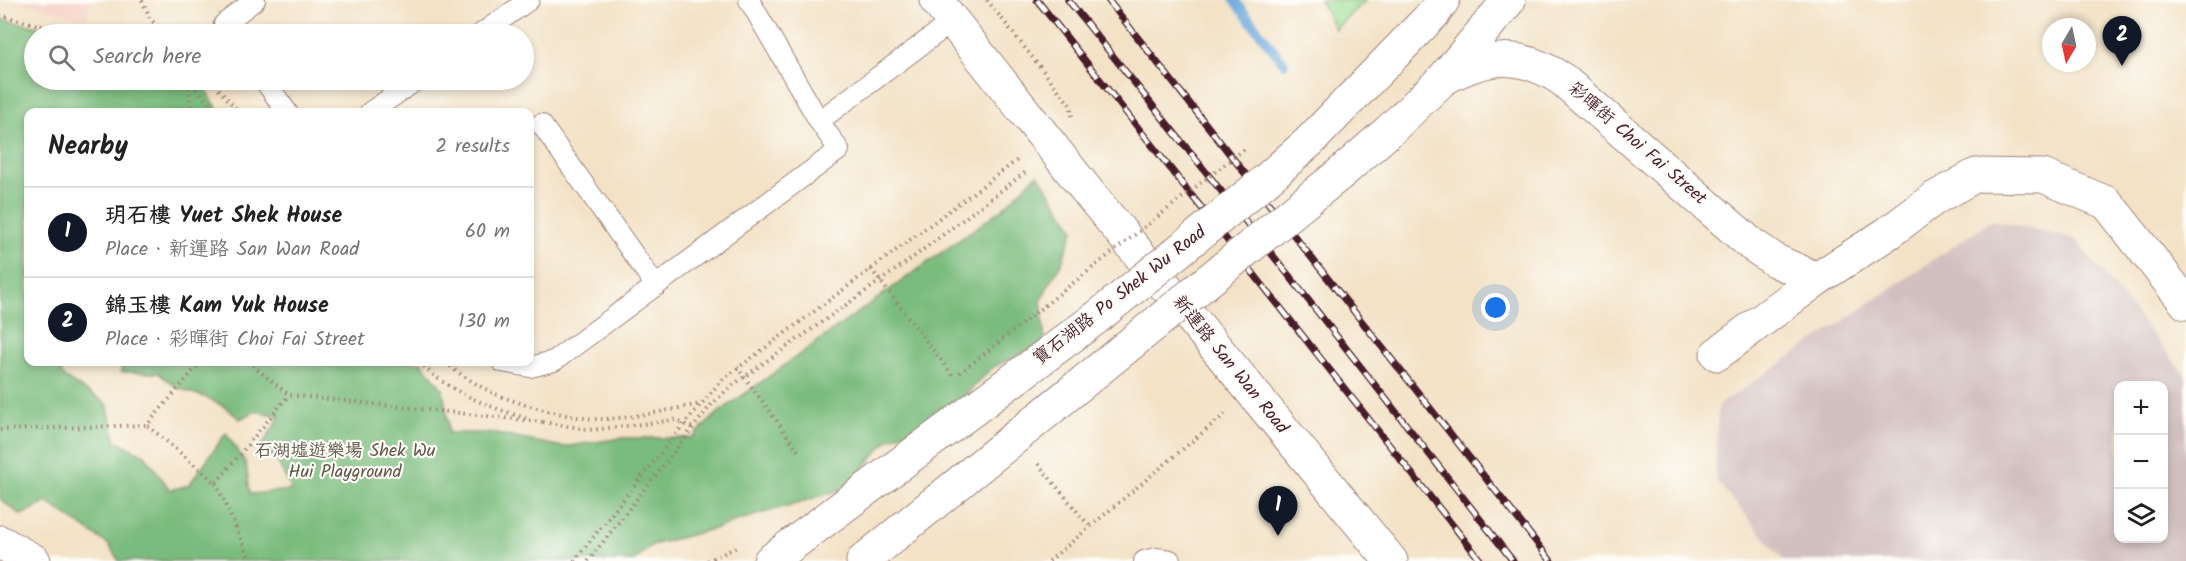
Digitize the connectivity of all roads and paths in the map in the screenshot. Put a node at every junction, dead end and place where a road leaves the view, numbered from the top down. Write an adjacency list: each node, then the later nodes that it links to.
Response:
1 (142, 0): 11 (path)
2 (255, 0): 12 (lane)
3 (530, 0): 13 (lane)
4 (749, 0): 25 (lane)
5 (987, 0): 26 (path)
6 (1443, 0): 64 (street, 寶石湖路 Po Shek Wu Road, bridge)
7 (1509, 0): 14 (street)
8 (945, 11): 25 (lane); 68 (street, 新運路 San Wan Road)
9 (0, 15): 10 (path)
10 (35, 24)
11 (155, 24)
12 (224, 24)
13 (495, 24)
14 (1443, 79): 32 (street, 彩暉街 Choi Fai Street); 65 (street, bridge)
15 (189, 90): 20 (path)
16 (197, 90): 21 (path)
17 (220, 90): 22 (path)
18 (271, 90): 23 (lane)
19 (402, 90): 24 (lane)
20 (192, 108)
21 (213, 108)
22 (236, 108)
23 (284, 108)
24 (376, 108)
25 (819, 121): 34 (lane)
26 (1070, 121)
27 (541, 124): 34 (lane)
28 (1250, 144): 35 (path, bridge)
29 (1028, 152): 31 (path)
30 (1028, 171): 33 (path)
31 (870, 268): 33 (path); 43 (path)
32 (1817, 279): 36 (street); 37 (street)
33 (879, 281): 44 (path); 45 (path)
34 (656, 286): 42 (lane)
35 (1068, 287)
36 (2186, 303)
37 (1718, 354)
38 (198, 366): 51 (path)
39 (253, 366): 46 (path)
40 (423, 366): 49 (path)
41 (451, 366): 47 (path)
42 (534, 366)
43 (737, 367): 45 (path); 47 (path)
44 (954, 377)
45 (743, 378): 52 (path); 54 (path)
46 (289, 395): 49 (path); 56 (path)
47 (700, 404): 50 (path)
48 (1233, 407): 57 (path)
49 (543, 422): 50 (path)
50 (684, 424): 52 (path); 62 (path)
51 (147, 425): 53 (path); 56 (path)
52 (693, 428): 63 (path)
53 (0, 430)
54 (800, 453)
55 (1038, 464): 57 (path)
56 (216, 483): 61 (path)
57 (1090, 527): 66 (path)
58 (0, 542): 60 (street)
59 (1170, 560): 67 (lane)
60 (34, 561)
61 (251, 561)
62 (574, 561)
63 (588, 561)
64 (770, 561)
65 (863, 561)
66 (1049, 561)
67 (1144, 561)
68 (1391, 561)

